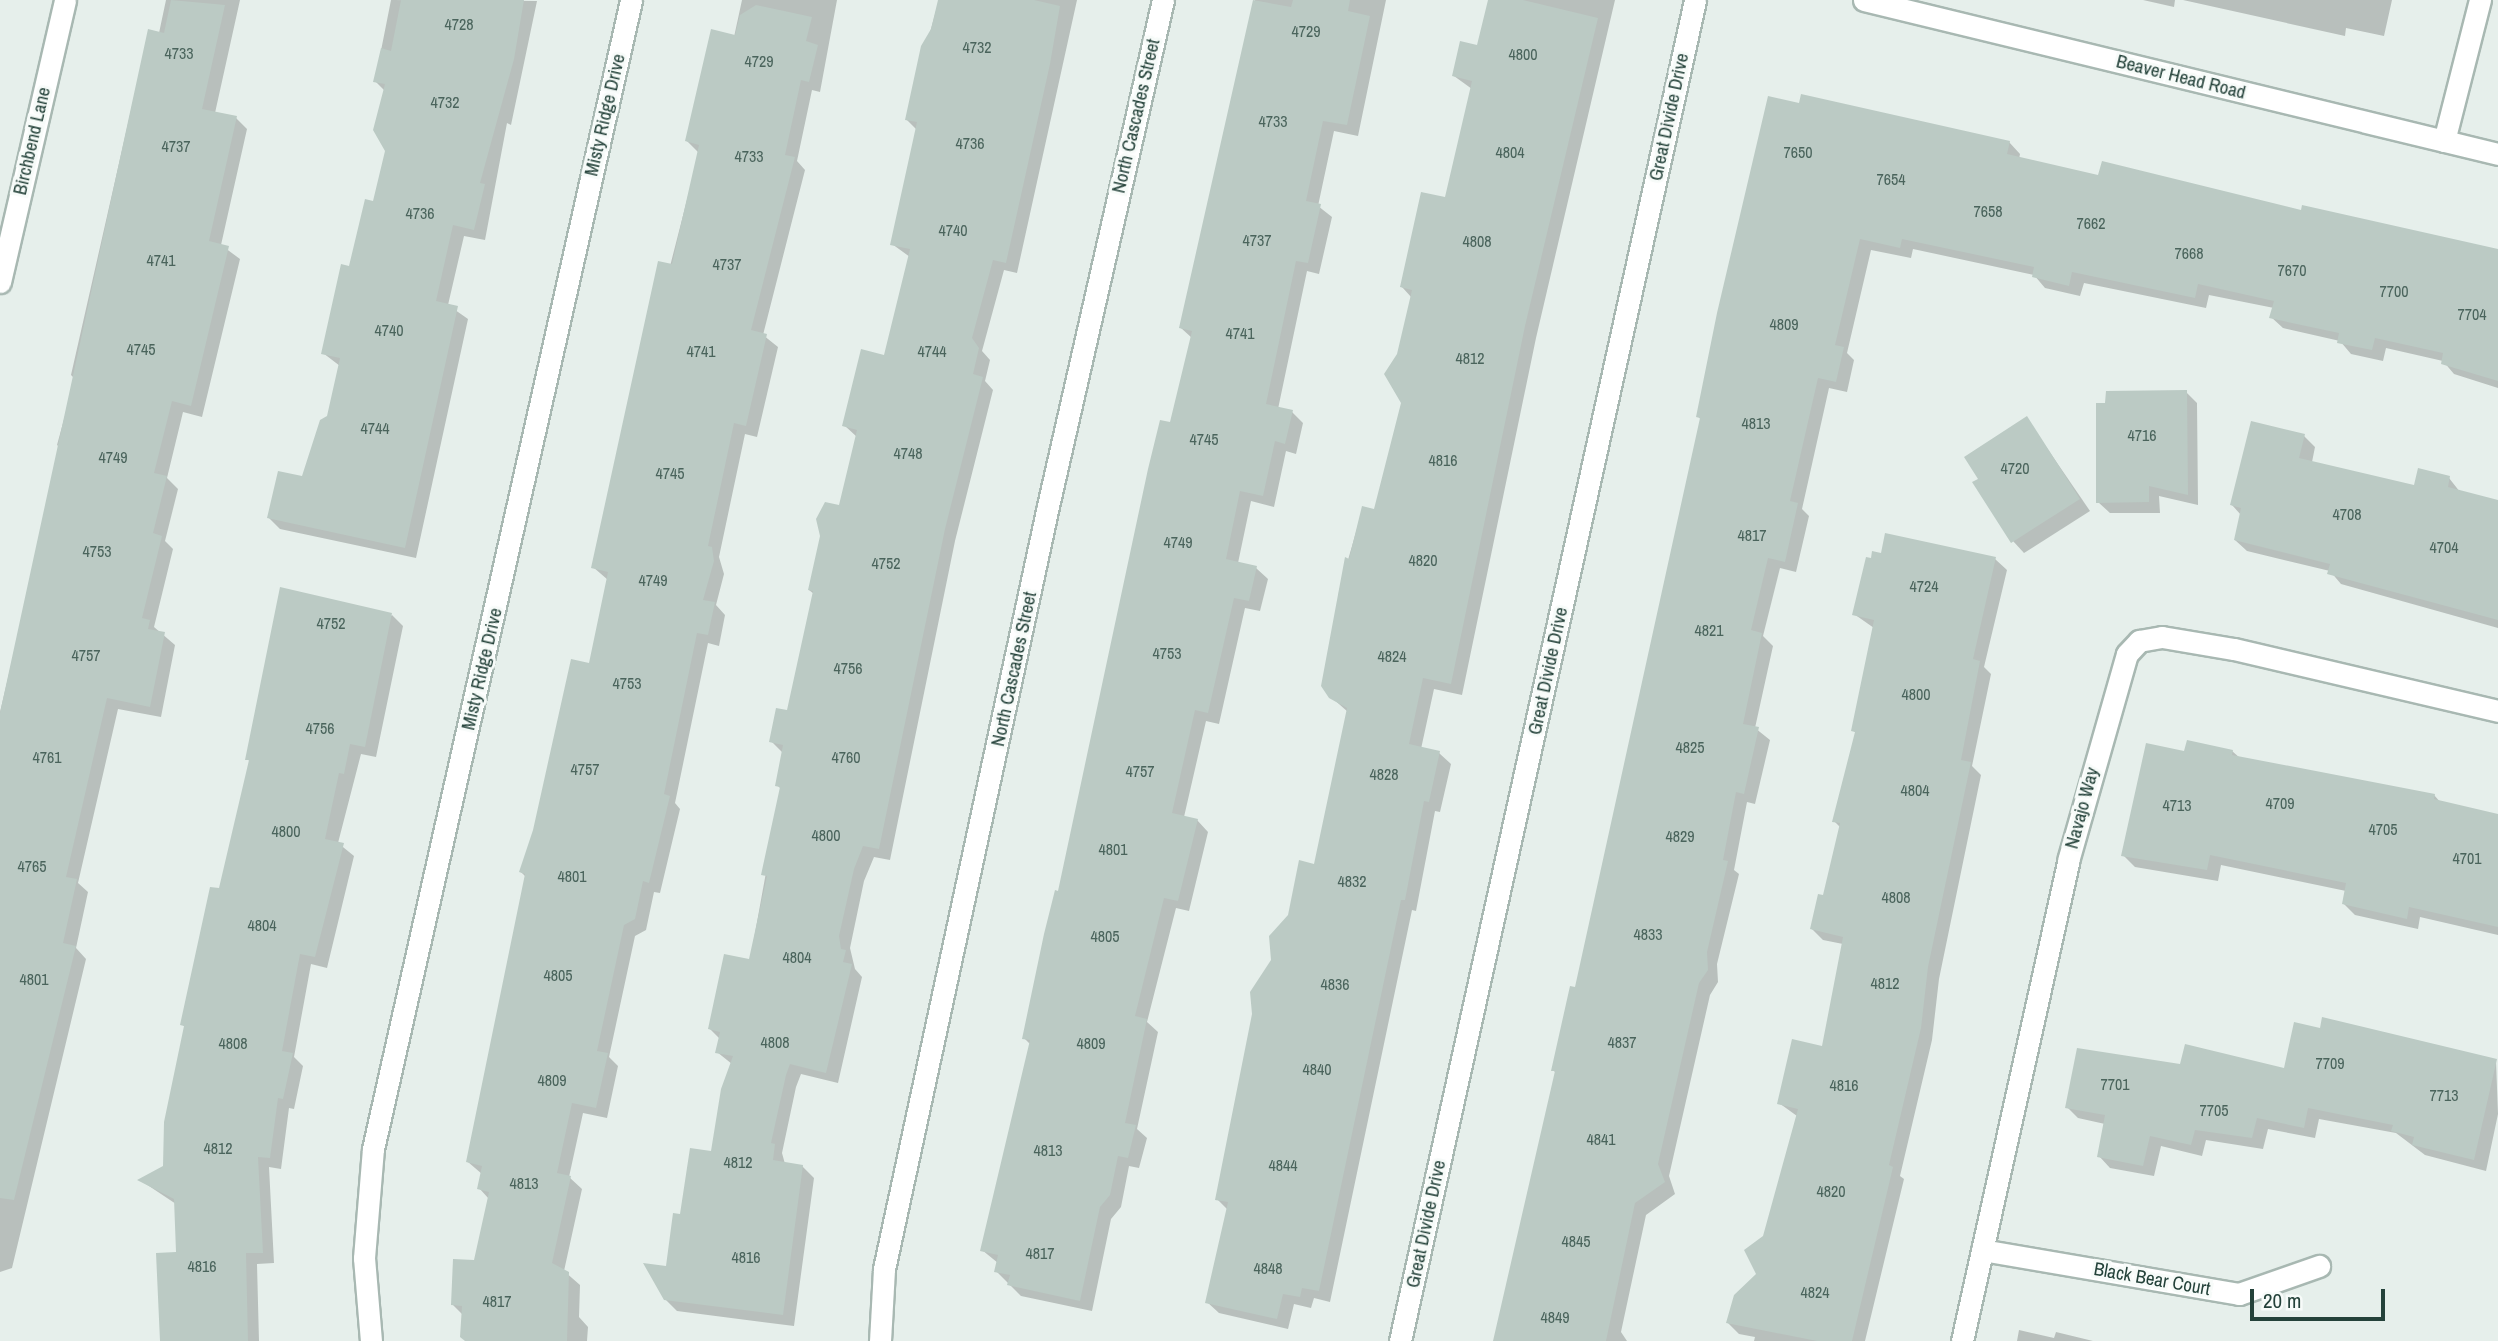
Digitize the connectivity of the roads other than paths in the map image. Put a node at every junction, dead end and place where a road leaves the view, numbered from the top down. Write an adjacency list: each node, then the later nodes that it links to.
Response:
1 (65, 0): 9 (street, Birchbend Lane)
2 (631, 0): 13 (street, Misty Ridge Drive)
3 (1163, 0): 14 (street, North Cascades Street)
4 (1695, 0): 15 (street, Great Divide Drive)
5 (1864, 0): 7 (street, Beaver Head Road)
6 (2480, 0): 7 (street)
7 (2444, 141): 8 (street, Beaver Head Road)
8 (2498, 154)
9 (0, 282)
10 (2498, 711): 11 (street, Navajo Way)
11 (1982, 1250): 12 (street, Black Bear Court); 16 (street, Navajo Way)
12 (2319, 1266)
13 (371, 1341)
14 (880, 1341)
15 (1400, 1341)
16 (1962, 1341)

